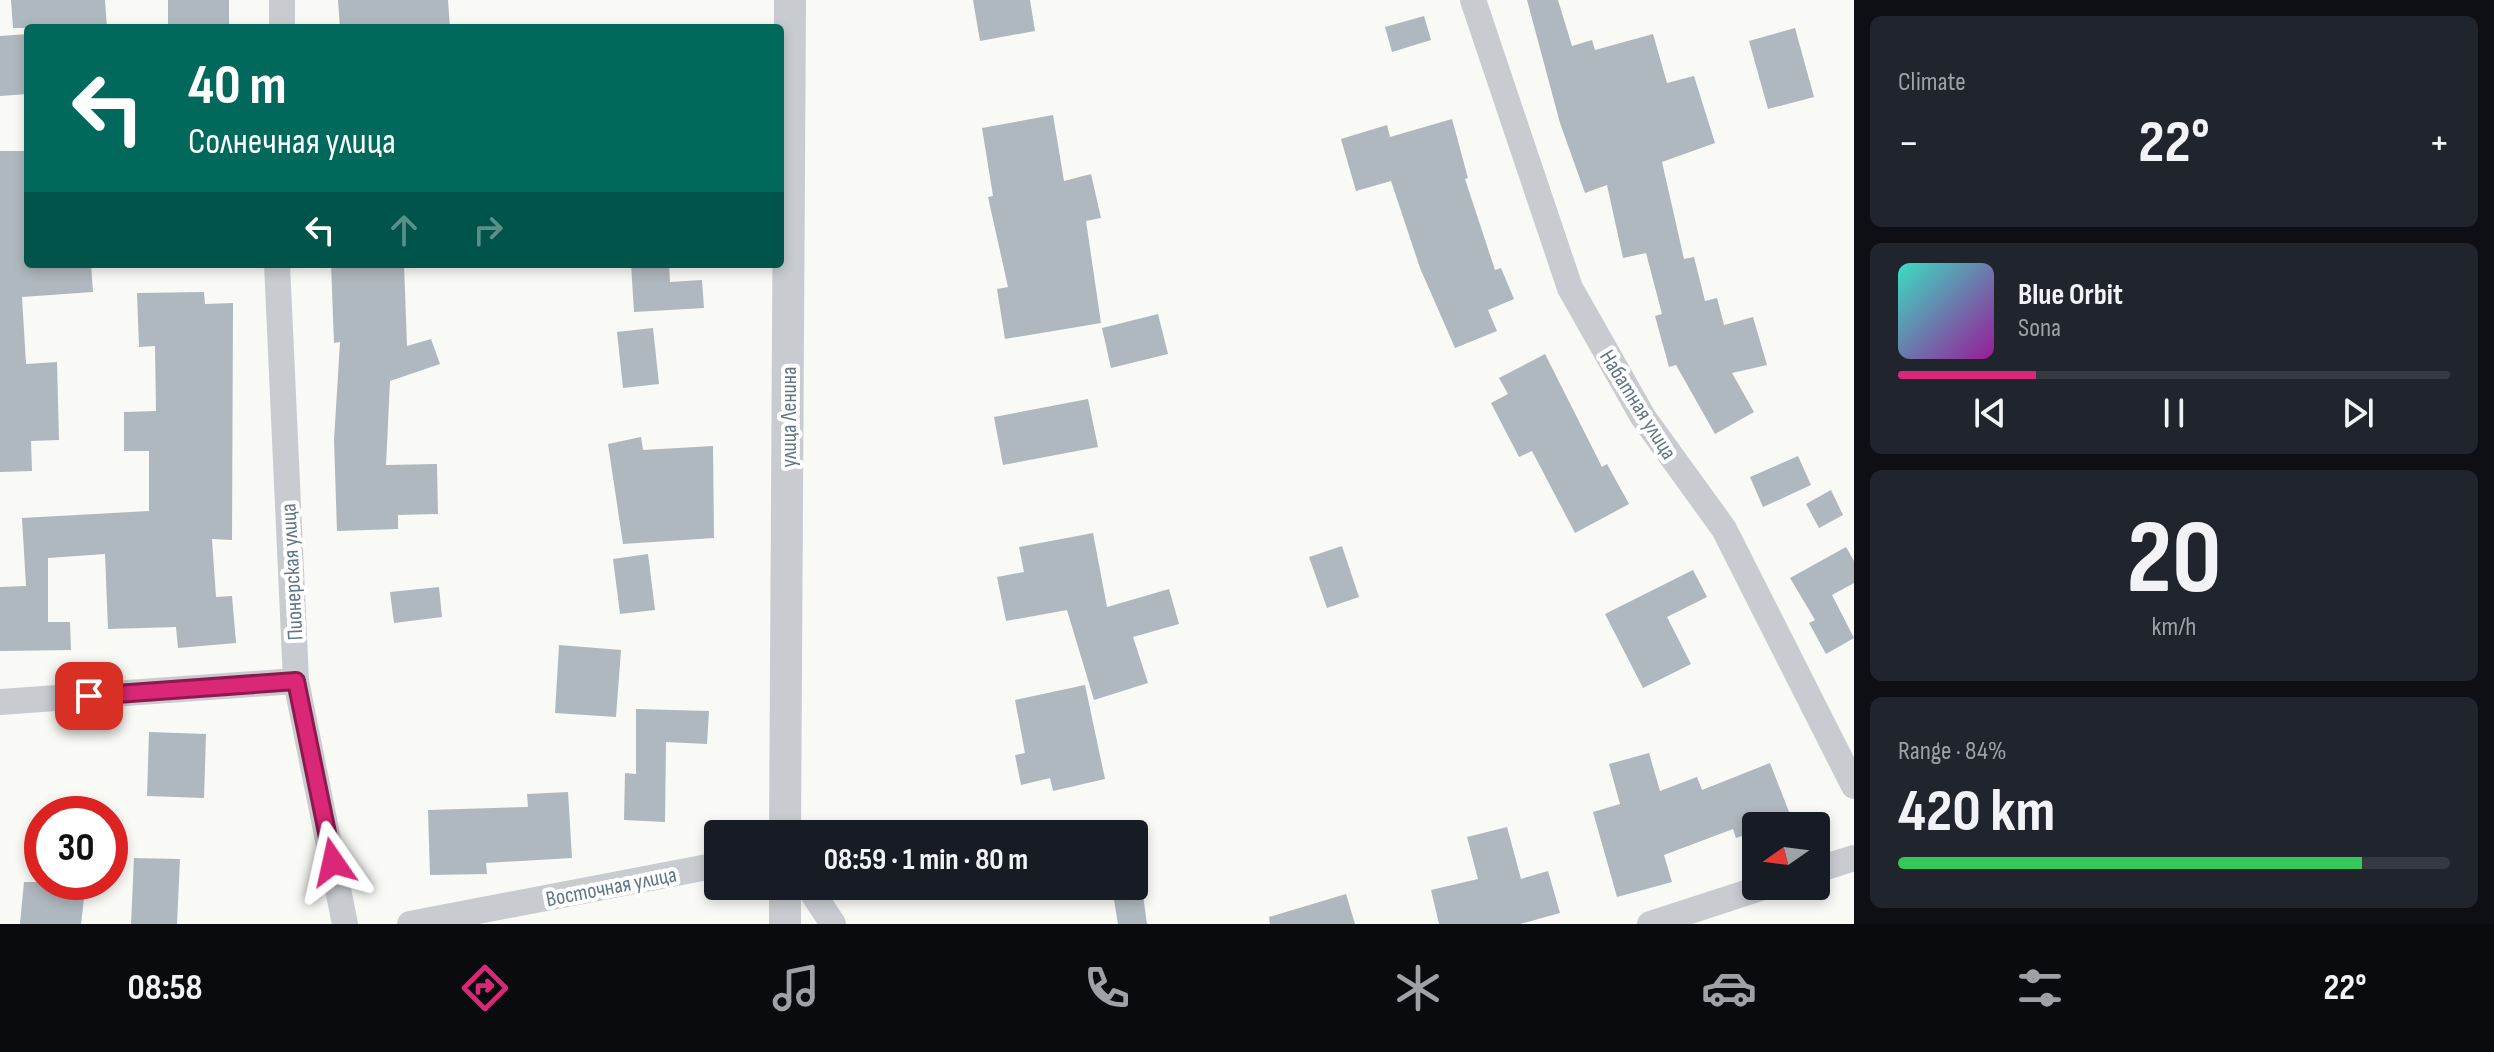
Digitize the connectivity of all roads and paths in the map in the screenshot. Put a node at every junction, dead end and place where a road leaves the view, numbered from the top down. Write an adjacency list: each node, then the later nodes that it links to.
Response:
1 (282, 0): 4 (street)
2 (790, 0): 9 (street, улица Ленина)
3 (1473, 0): 8 (street, Набатная улица)
4 (282, 24)
5 (277, 268): 6 (street, Пионерская улица)
6 (296, 681): 7 (street); 16 (street, Пионерская улица)
7 (0, 702)
8 (1854, 786)
9 (785, 820)
10 (1854, 858): 11 (street)
11 (1830, 866)
12 (704, 868): 17 (street, Восточная улица)
13 (1742, 894): 20 (street)
14 (785, 900): 18 (street)
15 (817, 900): 19 (street)
16 (345, 924)
17 (410, 924)
18 (785, 924)
19 (833, 924)
20 (1650, 924)

